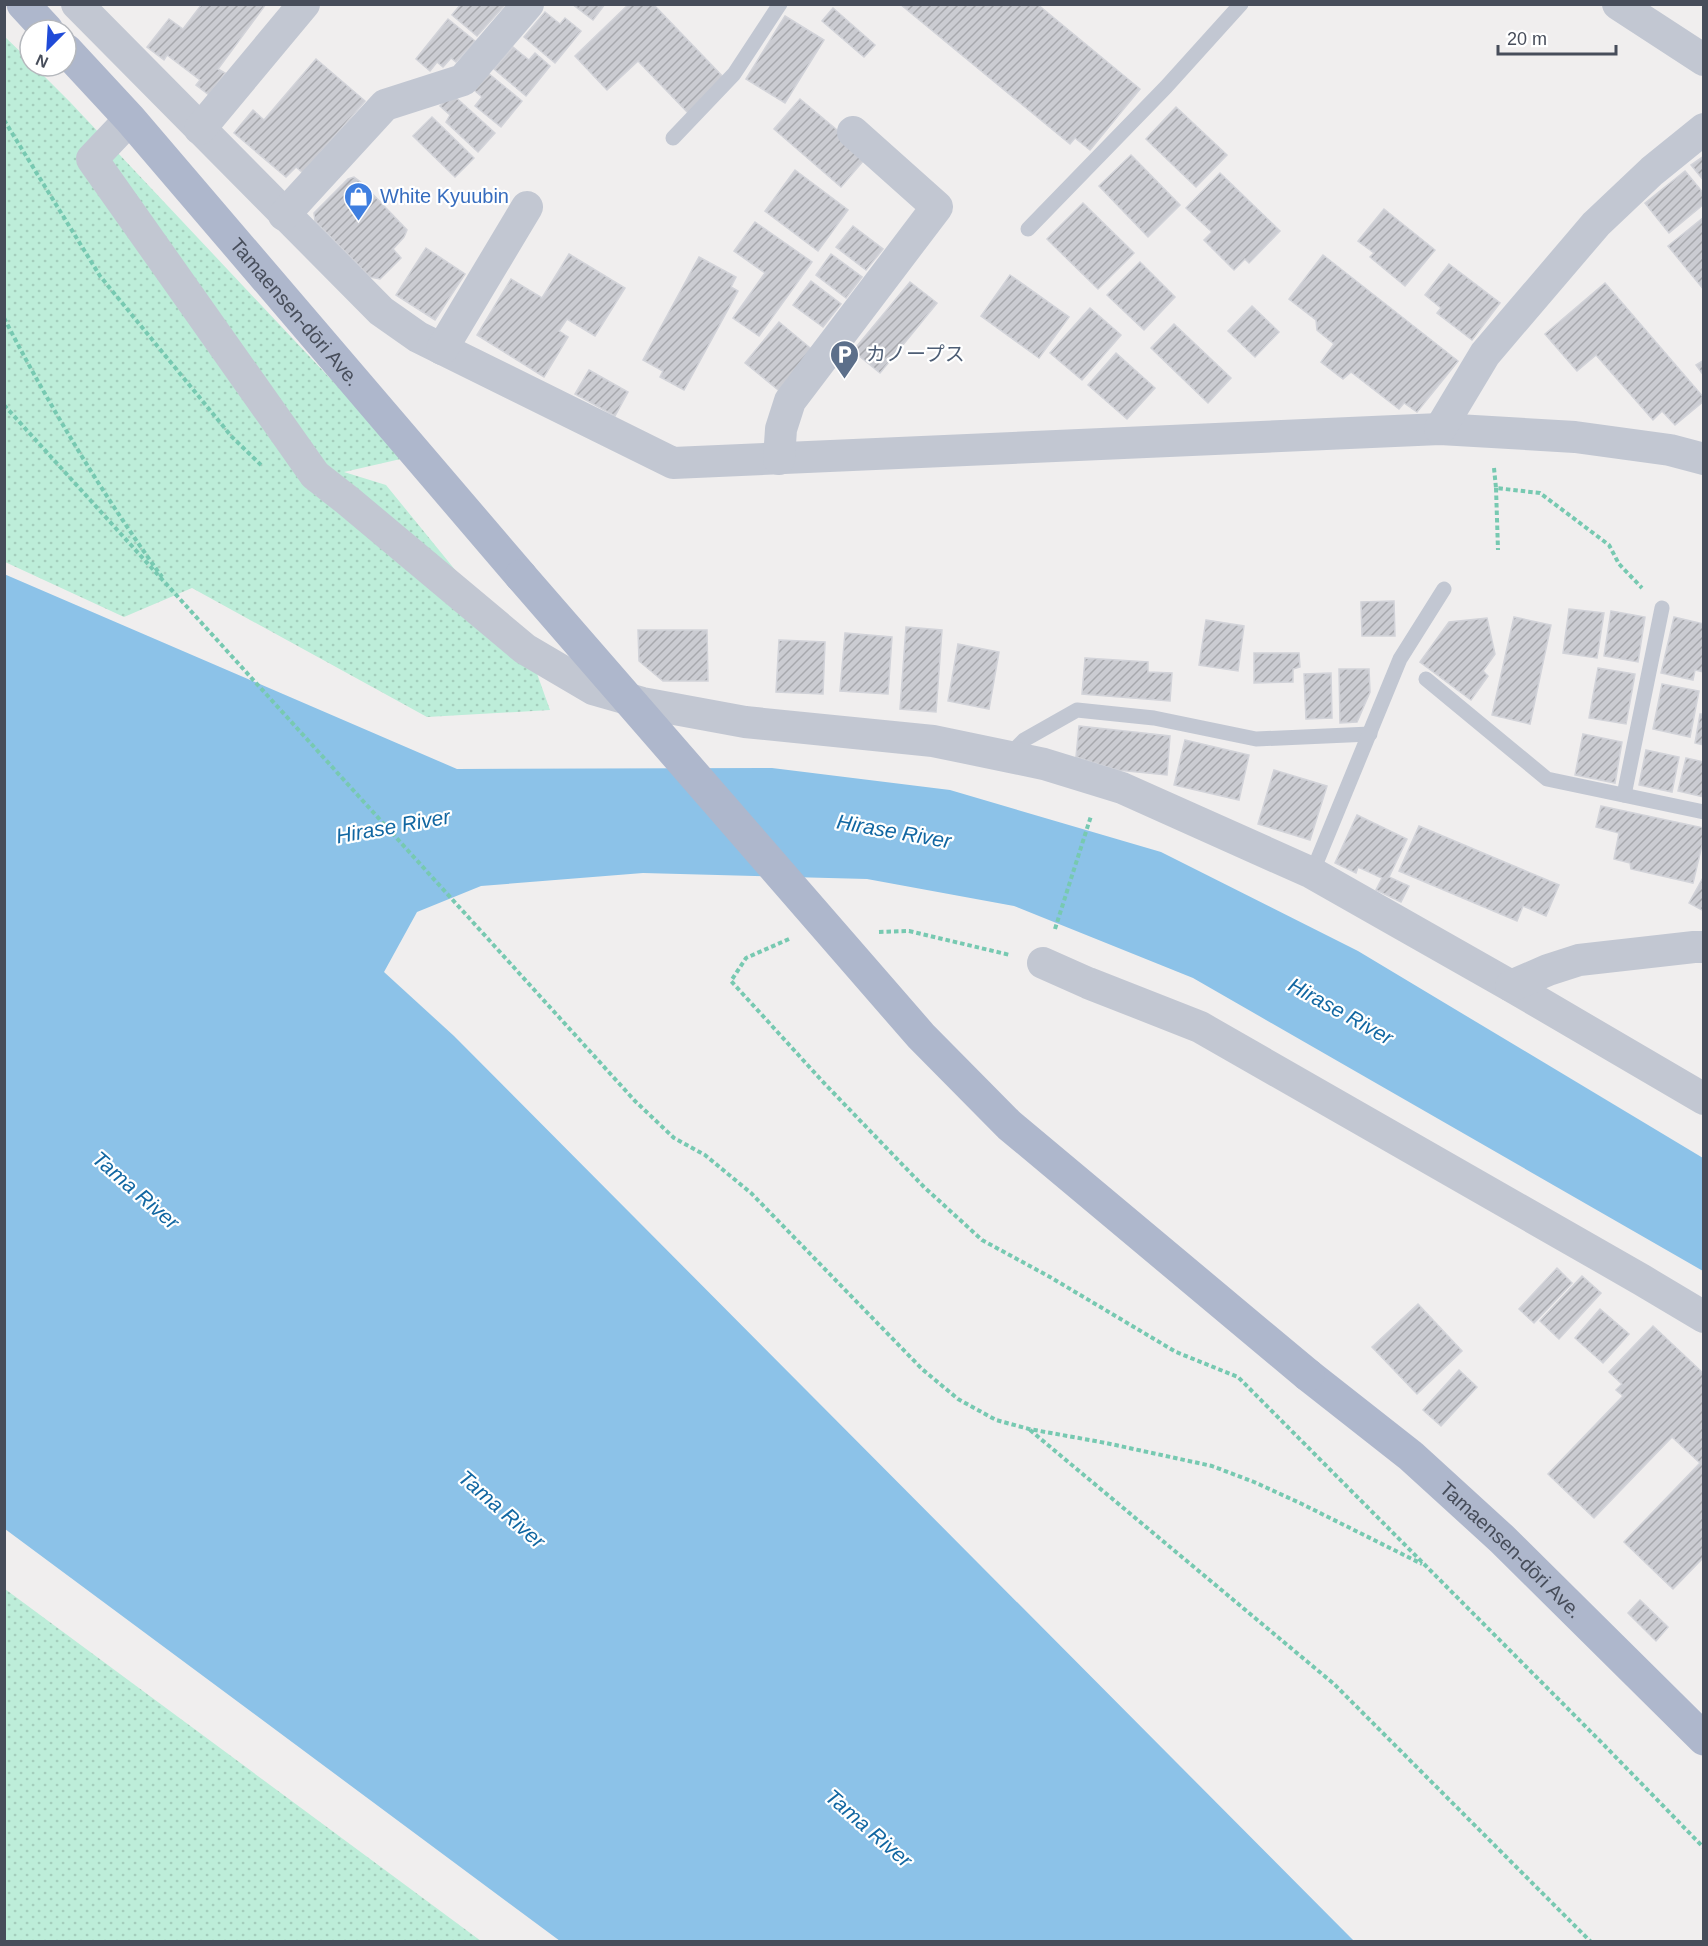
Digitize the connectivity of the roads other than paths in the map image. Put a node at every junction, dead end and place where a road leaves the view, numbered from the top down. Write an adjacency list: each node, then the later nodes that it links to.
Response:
1 (23, 4): 8 (main road)
2 (77, 4): 12 (street)
3 (304, 4): 12 (street)
4 (528, 4): 17 (street)
5 (780, 4): 15 (lane)
6 (1241, 4): 18 (lane)
7 (1618, 4): 9 (street)
8 (36, 18)
9 (1704, 60)
10 (78, 63): 11 (main road, Tamaensen-dōri Ave.)
11 (129, 118): 27 (street); 36 (main road, Tamaensen-dōri Ave., bridge)
12 (200, 129): 17 (street)
13 (1704, 129): 20 (street)
14 (853, 132): 21 (street)
15 (673, 138)
16 (527, 207): 19 (street)
17 (284, 214): 19 (street)
18 (1028, 229)
19 (442, 349): 21 (street)
20 (1440, 429): 21 (street); 22 (street)
21 (779, 459)
22 (1704, 459)
23 (1444, 589): 26 (lane)
24 (1662, 608): 28 (lane)
25 (1426, 679): 28 (lane)
26 (1370, 734): 27 (lane); 30 (lane)
27 (1007, 757): 30 (street)
28 (1624, 795): 29 (lane)
29 (1704, 812)
30 (1312, 873): 33 (street)
31 (1704, 947): 33 (street)
32 (1043, 963): 35 (street)
33 (1511, 986): 34 (street)
34 (1704, 1099)
35 (1704, 1317)
36 (1704, 1739)

